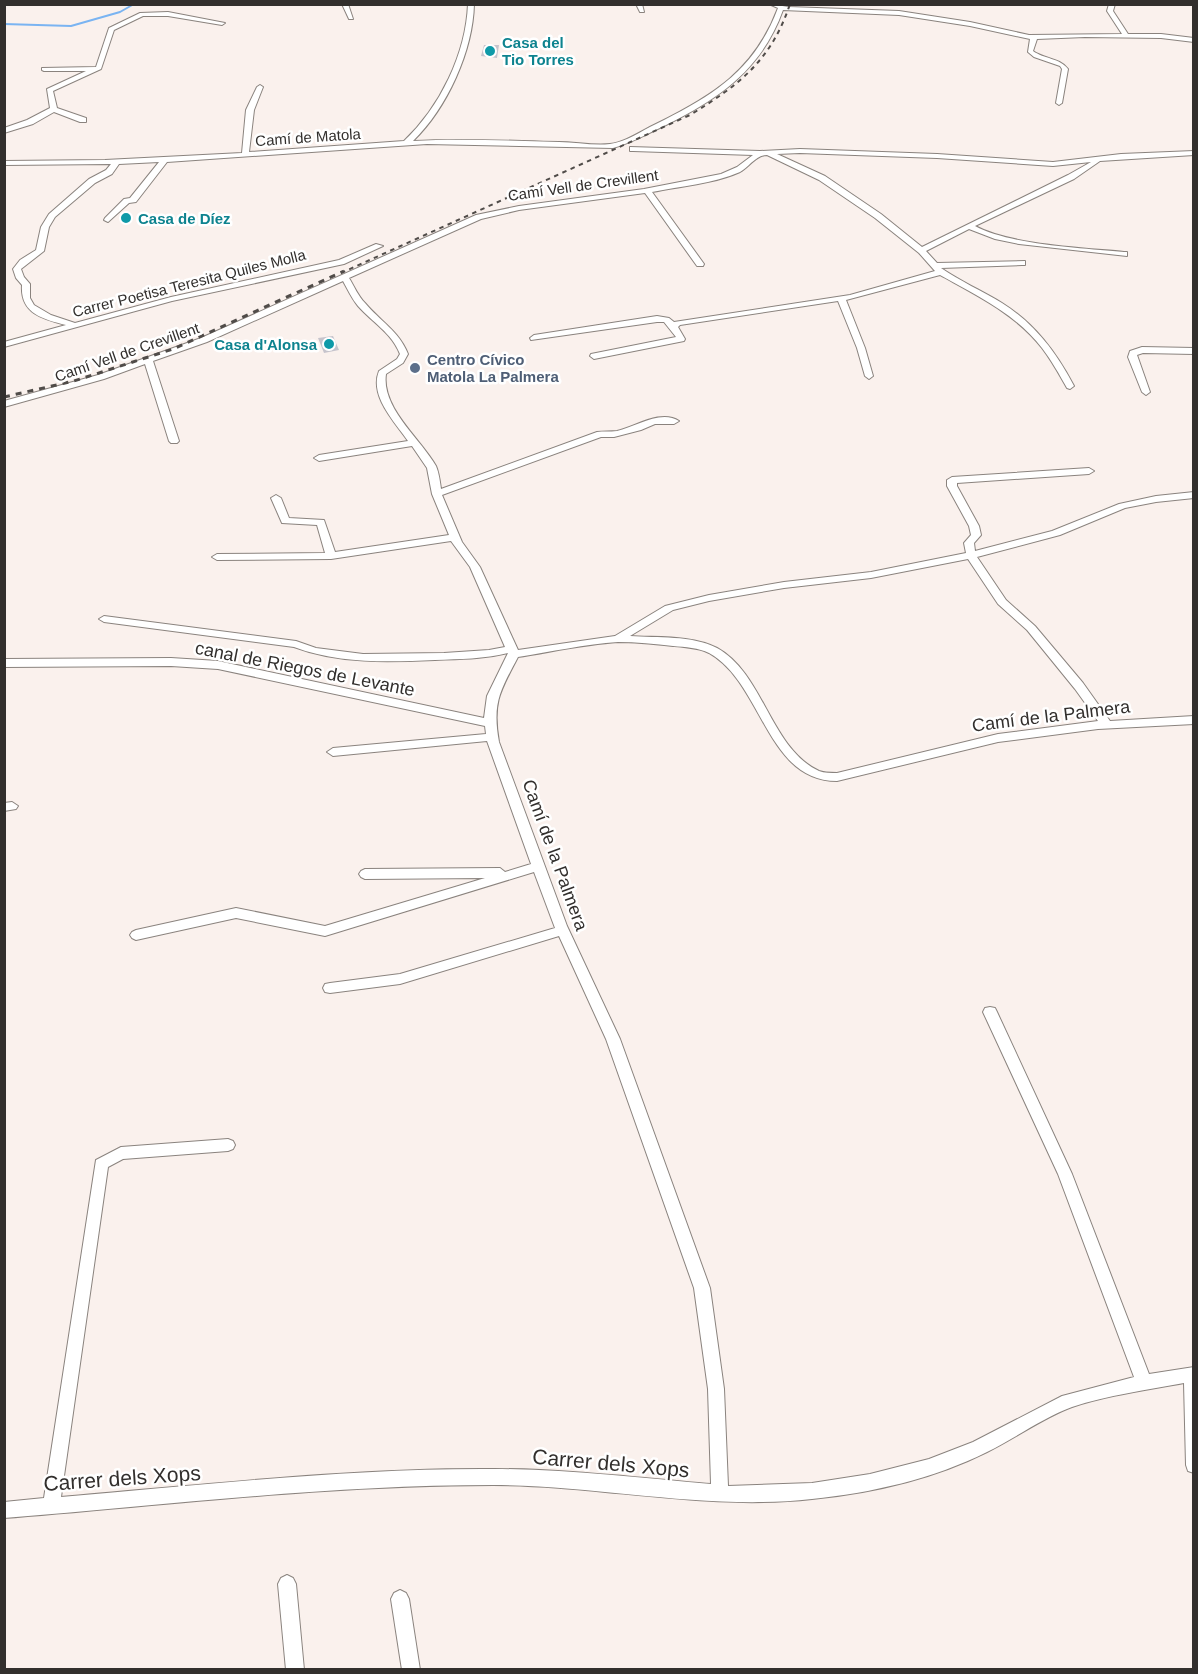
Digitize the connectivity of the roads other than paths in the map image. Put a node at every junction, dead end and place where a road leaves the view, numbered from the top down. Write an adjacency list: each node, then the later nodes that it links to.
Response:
1 (345, 4): 8 (street)
2 (471, 4): 20 (street)
3 (772, 4): 6 (street)
4 (906, 4): 7 (street)
5 (1112, 4): 10 (street)
6 (781, 7): 7 (street); 20 (street, Camí de Matola)
7 (904, 14): 11 (street)
8 (351, 18)
9 (222, 23): 14 (street)
10 (1126, 35): 11 (street); 12 (street)
11 (1034, 37): 16 (street)
12 (1194, 40)
13 (44, 69): 14 (street)
14 (99, 69): 17 (street)
15 (260, 87): 24 (street)
16 (1059, 103)
17 (54, 109): 18 (street); 19 (street)
18 (83, 120)
19 (4, 131)
20 (406, 143): 24 (street, Camí de Matola)
21 (633, 149): 22 (street)
22 (763, 153): 26 (street); 29 (street, Camí Vell de Crevillent); 33 (street)
23 (1194, 153): 26 (street)
24 (245, 155): 25 (street, Camí de Matola)
25 (165, 159): 27 (street, Camí de Matola); 30 (street)
26 (1101, 159): 31 (street)
27 (116, 162): 28 (street, Camí de Matola); 40 (street)
28 (4, 163)
29 (647, 190): 35 (street); 38 (street, Camí Vell de Crevillent)
30 (108, 220)
31 (970, 226): 33 (street); 34 (street)
32 (379, 246): 40 (street, Carrer Poetisa Teresita Quiles Molla)
33 (922, 251): 37 (street)
34 (1124, 254)
35 (700, 264)
36 (1022, 264): 37 (street)
37 (937, 268): 39 (street); 48 (street)
38 (345, 278): 46 (street, Camí Vell de Crevillent); 53 (street)
39 (841, 298): 41 (street); 47 (street)
40 (75, 325): 43 (street, Carrer Poetisa Teresita Quiles Molla)
41 (673, 326): 42 (street); 45 (street)
42 (534, 338)
43 (4, 345)
44 (1194, 351): 49 (street)
45 (594, 356)
46 (148, 361): 50 (street, Camí Vell de Crevillent); 52 (street)
47 (869, 376)
48 (1070, 386)
49 (1146, 392)
50 (4, 404)
51 (674, 421): 56 (street)
52 (174, 441)
53 (415, 442): 54 (street); 56 (street)
54 (319, 458)
55 (1089, 471): 61 (street)
56 (437, 494): 59 (street)
57 (1194, 495): 61 (street)
58 (276, 498): 60 (street)
59 (455, 537): 60 (street); 65 (street)
60 (331, 556): 62 (street)
61 (971, 556): 64 (street); 68 (street)
62 (217, 557)
63 (104, 619): 65 (street)
64 (618, 639): 65 (street); 68 (street, Camí de la Palmera)
65 (513, 652): 69 (street, Camí de la Palmera)
66 (4, 663): 69 (street, canal de Riegos de Levante)
67 (1194, 720): 68 (street, Camí de la Palmera)
68 (1107, 724)
69 (490, 730): 70 (street); 71 (street, Camí de la Palmera)
70 (333, 752)
71 (539, 866): 72 (street); 74 (street, Camí de la Palmera)
72 (517, 873): 73 (street); 75 (street)
73 (365, 874)
74 (562, 930): 76 (street); 82 (street, Camí de la Palmera)
75 (136, 934)
76 (330, 987)
77 (990, 1012): 80 (street)
78 (228, 1145): 83 (street)
79 (1193, 1374): 80 (street, Carrer dels Xops); 81 (street)
80 (1144, 1383): 82 (street, Carrer dels Xops)
81 (1194, 1465)
82 (720, 1494): 83 (street, Carrer dels Xops)
83 (51, 1506): 84 (street, Carrer dels Xops)
84 (4, 1510)
85 (287, 1584): 87 (street)
86 (400, 1599): 88 (street)
87 (295, 1670)
88 (411, 1670)

